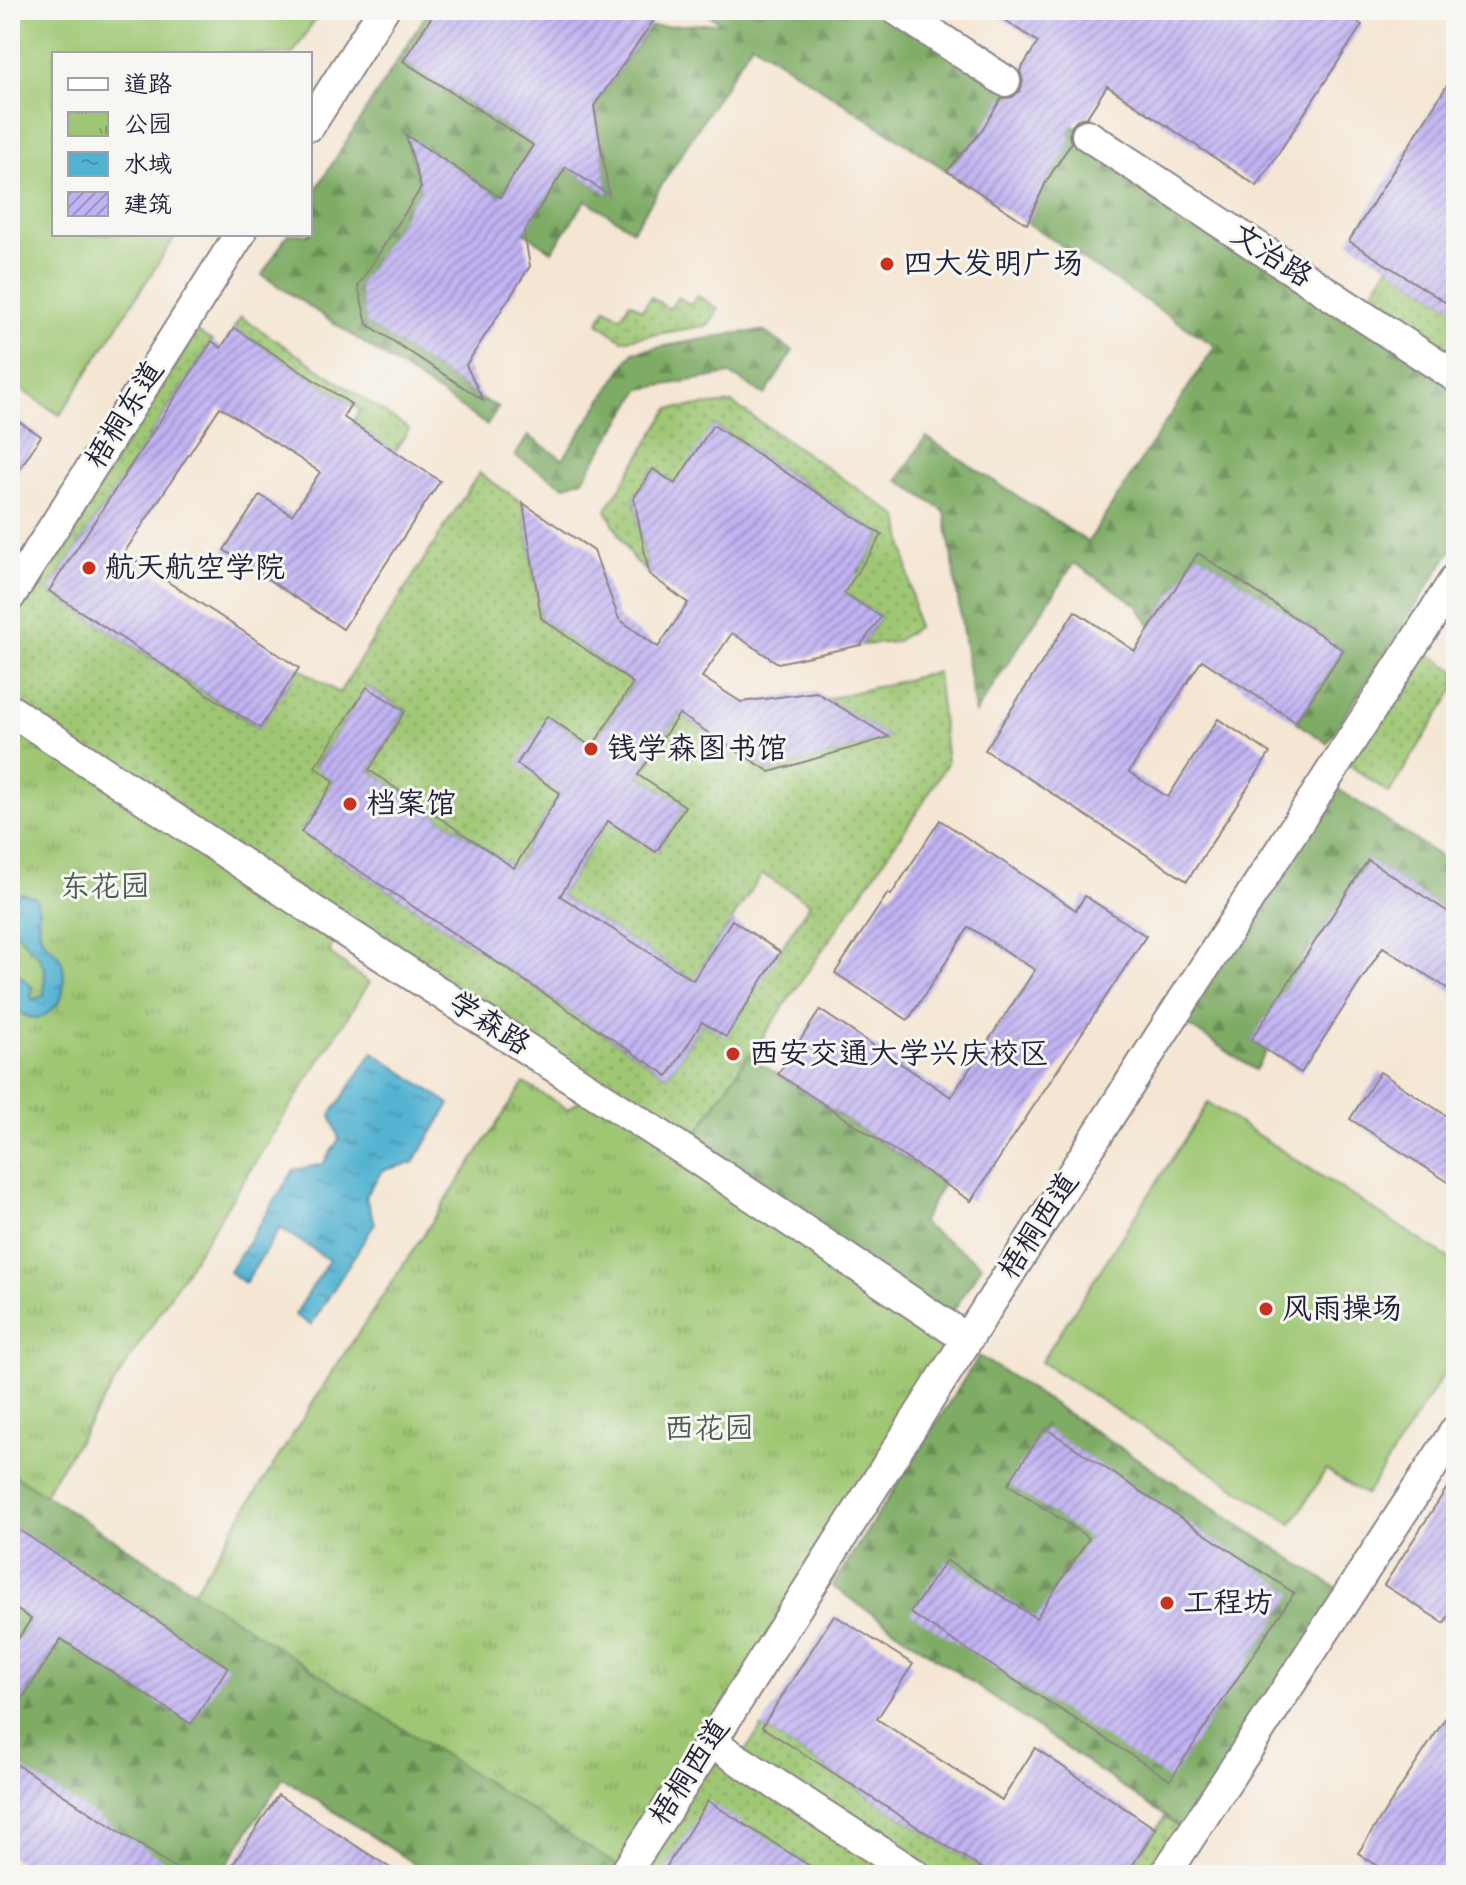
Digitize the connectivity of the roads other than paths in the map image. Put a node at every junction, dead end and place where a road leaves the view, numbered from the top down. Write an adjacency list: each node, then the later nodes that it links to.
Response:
1 (383, 10): 4 (street)
2 (897, 10): 3 (street)
3 (1005, 81)
4 (312, 122)
5 (1087, 135): 7 (street, 文治路)
6 (239, 236): 9 (street, 梧桐东道)
7 (1456, 377)
8 (1456, 578): 11 (street, 梧桐西道)
9 (10, 596)
10 (10, 710): 11 (street, 学森路)
11 (967, 1339): 13 (street, 梧桐西道)
12 (1456, 1430): 16 (street)
13 (711, 1742): 14 (street, 梧桐西道); 15 (street)
14 (624, 1875)
15 (916, 1875)
16 (1165, 1875)

